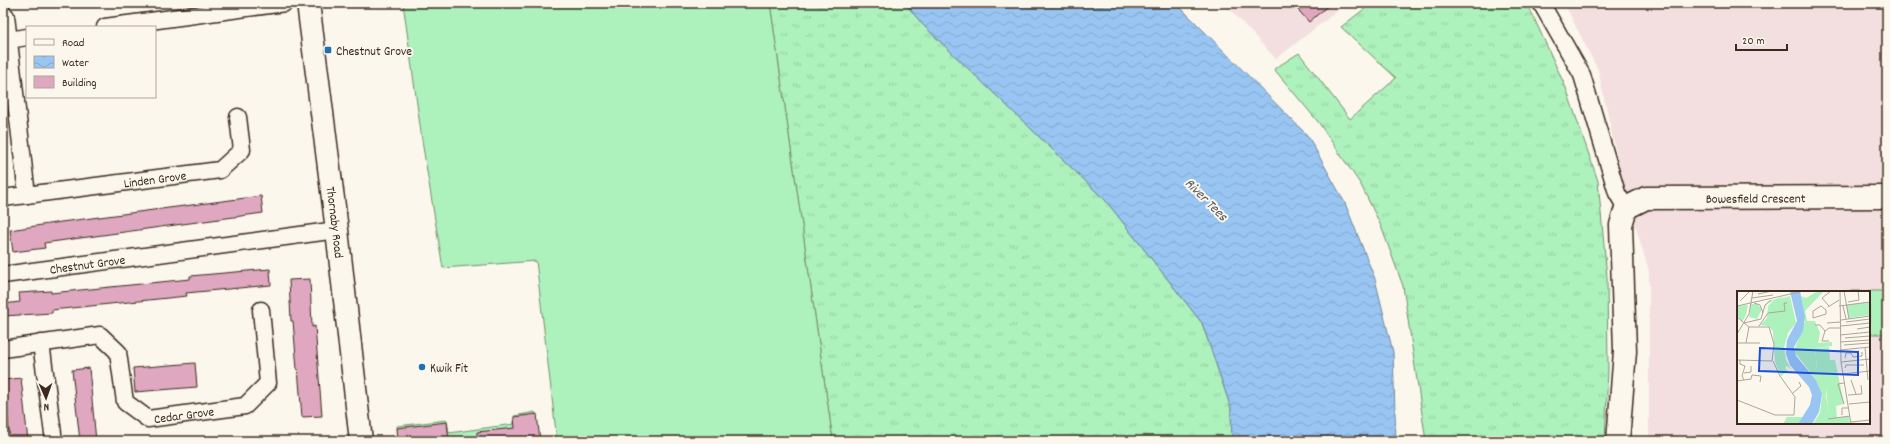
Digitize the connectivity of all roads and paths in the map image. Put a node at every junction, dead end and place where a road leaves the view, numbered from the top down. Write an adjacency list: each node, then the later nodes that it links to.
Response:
1 (284, 3): 5 (street)
2 (308, 3): 13 (street, Thornaby Road)
3 (1541, 3): 12 (street)
4 (6, 16): 7 (street)
5 (112, 26)
6 (26, 38): 7 (street)
7 (6, 40): 9 (street)
8 (238, 117): 9 (street, Linden Grove)
9 (27, 195): 11 (street, Linden Grove)
10 (1887, 197): 12 (street, Bowesfield Crescent)
11 (3, 198)
12 (1626, 208): 20 (street)
13 (337, 230): 14 (street, Chestnut Grove); 19 (street, Thornaby Road)
14 (3, 275)
15 (261, 310): 16 (street, Cedar Grove)
16 (41, 343): 17 (street, Cedar Grove); 18 (street)
17 (3, 349)
18 (54, 441)
19 (361, 441)
20 (1618, 441)

